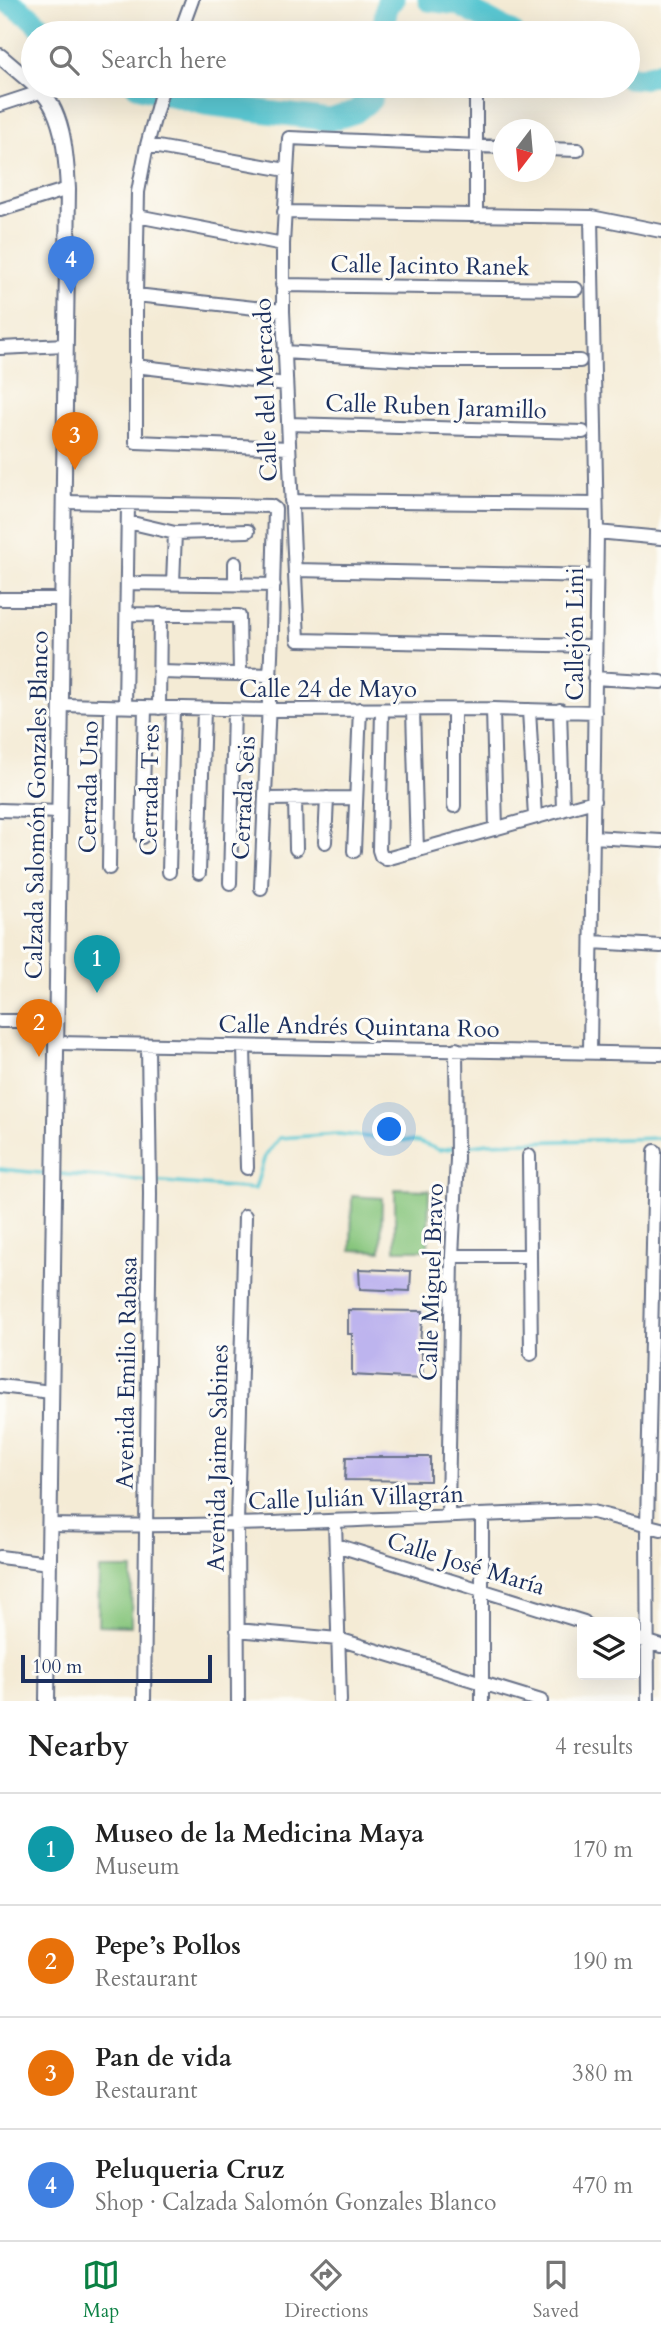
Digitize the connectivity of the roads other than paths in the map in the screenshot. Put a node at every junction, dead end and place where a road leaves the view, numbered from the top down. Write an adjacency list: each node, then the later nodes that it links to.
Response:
1 (192, 0): 2 (street)
2 (184, 21)
3 (0, 56): 4 (street, Calzada Salomón Gonzales Blanco)
4 (21, 74)
5 (21, 95): 9 (street)
6 (44, 98): 16 (street, Calzada Salomón Gonzales Blanco)
7 (159, 98): 10 (street)
8 (476, 98): 11 (street)
9 (0, 105)
10 (147, 145): 15 (street); 19 (street)
11 (477, 146): 12 (street); 15 (street, Calle del Mercado); 20 (street)
12 (493, 147)
13 (556, 149): 14 (street)
14 (578, 150)
15 (286, 170): 18 (street, Calle del Mercado)
16 (68, 189): 17 (street); 28 (street, Calzada Salomón Gonzales Blanco)
17 (0, 210)
18 (284, 212): 20 (street); 23 (street, Calle del Mercado)
19 (137, 216): 23 (street); 26 (street)
20 (476, 216): 21 (street)
21 (591, 217): 22 (street); 40 (street, Callejón Lini)
22 (661, 231)
23 (283, 244): 24 (street, Calle del Mercado)
24 (282, 285): 25 (street, Calle Jacinto Ranek); 27 (street, Calle del Mercado)
25 (576, 289)
26 (135, 295): 27 (street); 32 (street)
27 (283, 311): 30 (street, Calle del Mercado)
28 (66, 345): 29 (street); 38 (street, Calzada Salomón Gonzales Blanco)
29 (0, 348)
30 (284, 352): 31 (street); 33 (street, Calle del Mercado)
31 (580, 361)
32 (135, 366): 33 (street); 36 (street)
33 (286, 384): 34 (street, Calle del Mercado)
34 (288, 424): 35 (street, Calle Ruben Jaramillo); 36 (street, Calle del Mercado)
35 (583, 432)
36 (289, 448): 37 (street, Calle del Mercado)
37 (291, 501): 40 (street); 47 (street, Calle del Mercado)
38 (64, 502): 39 (street); 54 (street, Calzada Salomón Gonzales Blanco)
39 (128, 504): 41 (street, Cerrada Uno); 52 (street, Calle del Mercado)
40 (597, 505): 43 (street, Callejón Lini)
41 (128, 522): 44 (street); 49 (street, Cerrada Uno)
42 (248, 531): 44 (street)
43 (597, 532): 45 (street); 48 (street, Callejón Lini)
44 (175, 533): 50 (street)
45 (661, 538)
46 (235, 563): 51 (street)
47 (295, 570): 48 (street); 57 (street, Calle del Mercado)
48 (596, 576): 57 (street, Callejón Lini)
49 (127, 583): 50 (street); 55 (street, Cerrada Uno)
50 (173, 583): 51 (street)
51 (235, 584): 52 (street)
52 (274, 584): 60 (street, Calle del Mercado)
53 (0, 598): 54 (street)
54 (61, 599): 63 (street, Calzada Salomón Gonzales Blanco)
55 (127, 614): 56 (street); 64 (street, Cerrada Uno)
56 (160, 614): 58 (street); 59 (street)
57 (594, 646): 61 (street, Callejón Lini)
58 (160, 672): 59 (street); 66 (street)
59 (240, 674): 60 (street)
60 (271, 675): 72 (street, Calle del Mercado)
61 (594, 678): 62 (street); 78 (street, Callejón Lini)
62 (661, 682)
63 (62, 705): 64 (street, Calle 24 de Mayo); 87 (street, Calzada Salomón Gonzales Blanco)
64 (118, 707): 65 (street, Calle 24 de Mayo); 97 (street, Cerrada Uno)
65 (145, 708): 66 (street, Calle 24 de Mayo); 90 (street)
66 (159, 708): 67 (street, Calle 24 de Mayo)
67 (173, 708): 68 (street, Calle 24 de Mayo); 98 (street, Cerrada Tres)
68 (204, 709): 71 (street, Calle 24 de Mayo); 99 (street)
69 (360, 709): 72 (street, Calle 24 de Mayo); 73 (street, Calle 24 de Mayo); 79 (street)
70 (493, 709): 75 (street, Calle 24 de Mayo); 76 (street, Calle 24 de Mayo); 89 (street)
71 (234, 710): 72 (street, Calle 24 de Mayo); 100 (street)
72 (269, 710): 80 (street, Cerrada Seis)
73 (383, 710): 74 (street, Calle 24 de Mayo); 96 (street)
74 (413, 710): 75 (street, Calle 24 de Mayo); 96 (street)
75 (454, 710): 84 (street)
76 (529, 710): 77 (street, Calle 24 de Mayo); 88 (street)
77 (560, 710): 78 (street, Calle 24 de Mayo); 86 (street)
78 (595, 712): 83 (street, Callejón Lini)
79 (356, 798): 82 (street); 95 (street)
80 (265, 799): 81 (street); 101 (street, Cerrada Seis)
81 (295, 799): 82 (street); 94 (street)
82 (327, 799): 93 (street)
83 (594, 801): 86 (street); 91 (street, Callejón Lini)
84 (454, 806)
85 (0, 810): 87 (street)
86 (563, 810): 88 (street)
87 (60, 812): 105 (street, Calzada Salomón Gonzales Blanco)
88 (535, 817): 89 (street)
89 (496, 829): 96 (street)
90 (142, 837)
91 (593, 837): 92 (street); 102 (street, Callejón Lini)
92 (661, 841)
93 (325, 842)
94 (296, 849)
95 (354, 850)
96 (416, 850)
97 (109, 868)
98 (170, 872)
99 (200, 873)
100 (230, 883)
101 (261, 888)
102 (592, 942): 103 (street); 110 (street, Callejón Lini)
103 (661, 946)
104 (0, 1021): 105 (street)
105 (57, 1021): 106 (street, Calzada Salomón Gonzales Blanco)
106 (57, 1043): 107 (street, Calle Andrés Quintana Roo); 121 (street, Calzada Salomón Gonzales Blanco)
107 (148, 1046): 108 (street, Calle Andrés Quintana Roo); 127 (street, Avenida Emilio Rabasa)
108 (244, 1047): 109 (street, Calle Andrés Quintana Roo); 114 (street)
109 (456, 1049): 110 (street, Calle Andrés Quintana Roo); 117 (street, Calle Miguel Bravo)
110 (590, 1051): 111 (street, Calle Andrés Quintana Roo)
111 (661, 1054)
112 (655, 1151): 116 (street)
113 (528, 1156): 118 (street)
114 (247, 1168)
115 (245, 1216): 125 (street, Avenida Jaime Sabines)
116 (658, 1237): 128 (street)
117 (452, 1256): 118 (street); 123 (street, Calle Miguel Bravo)
118 (530, 1256): 119 (street)
119 (531, 1354)
120 (0, 1386): 121 (street)
121 (51, 1392): 126 (street, Calzada Salomón Gonzales Blanco)
122 (482, 1515): 123 (street, Calle Julián Villagrán); 128 (street, Calle Julián Villagrán); 133 (street)
123 (448, 1516): 124 (street, Calle Julián Villagrán)
124 (335, 1521): 125 (street, Calle Julián Villagrán); 130 (street)
125 (237, 1523): 127 (street, Calle Julián Villagrán); 135 (street, Avenida Jaime Sabines)
126 (50, 1525): 127 (street, Calle Julián Villagrán); 132 (street, Calzada Salomón Gonzales Blanco)
127 (146, 1527): 141 (street, Avenida Emilio Rabasa)
128 (647, 1527): 129 (street, Calle Julián Villagrán); 137 (street)
129 (661, 1529)
130 (336, 1545): 133 (street, Calle José María); 136 (street)
131 (0, 1557): 132 (street)
132 (49, 1563): 140 (street, Calzada Salomón Gonzales Blanco)
133 (483, 1592): 134 (street, Calle José María); 139 (street)
134 (577, 1620)
135 (237, 1630): 136 (street); 142 (street, Avenida Jaime Sabines)
136 (338, 1639): 139 (street); 143 (street)
137 (641, 1640): 138 (street); 146 (street)
138 (661, 1646)
139 (482, 1685): 144 (street); 145 (street)
140 (47, 1701)
141 (144, 1701)
142 (238, 1701)
143 (340, 1701)
144 (482, 1701)
145 (541, 1701)
146 (648, 1701)

